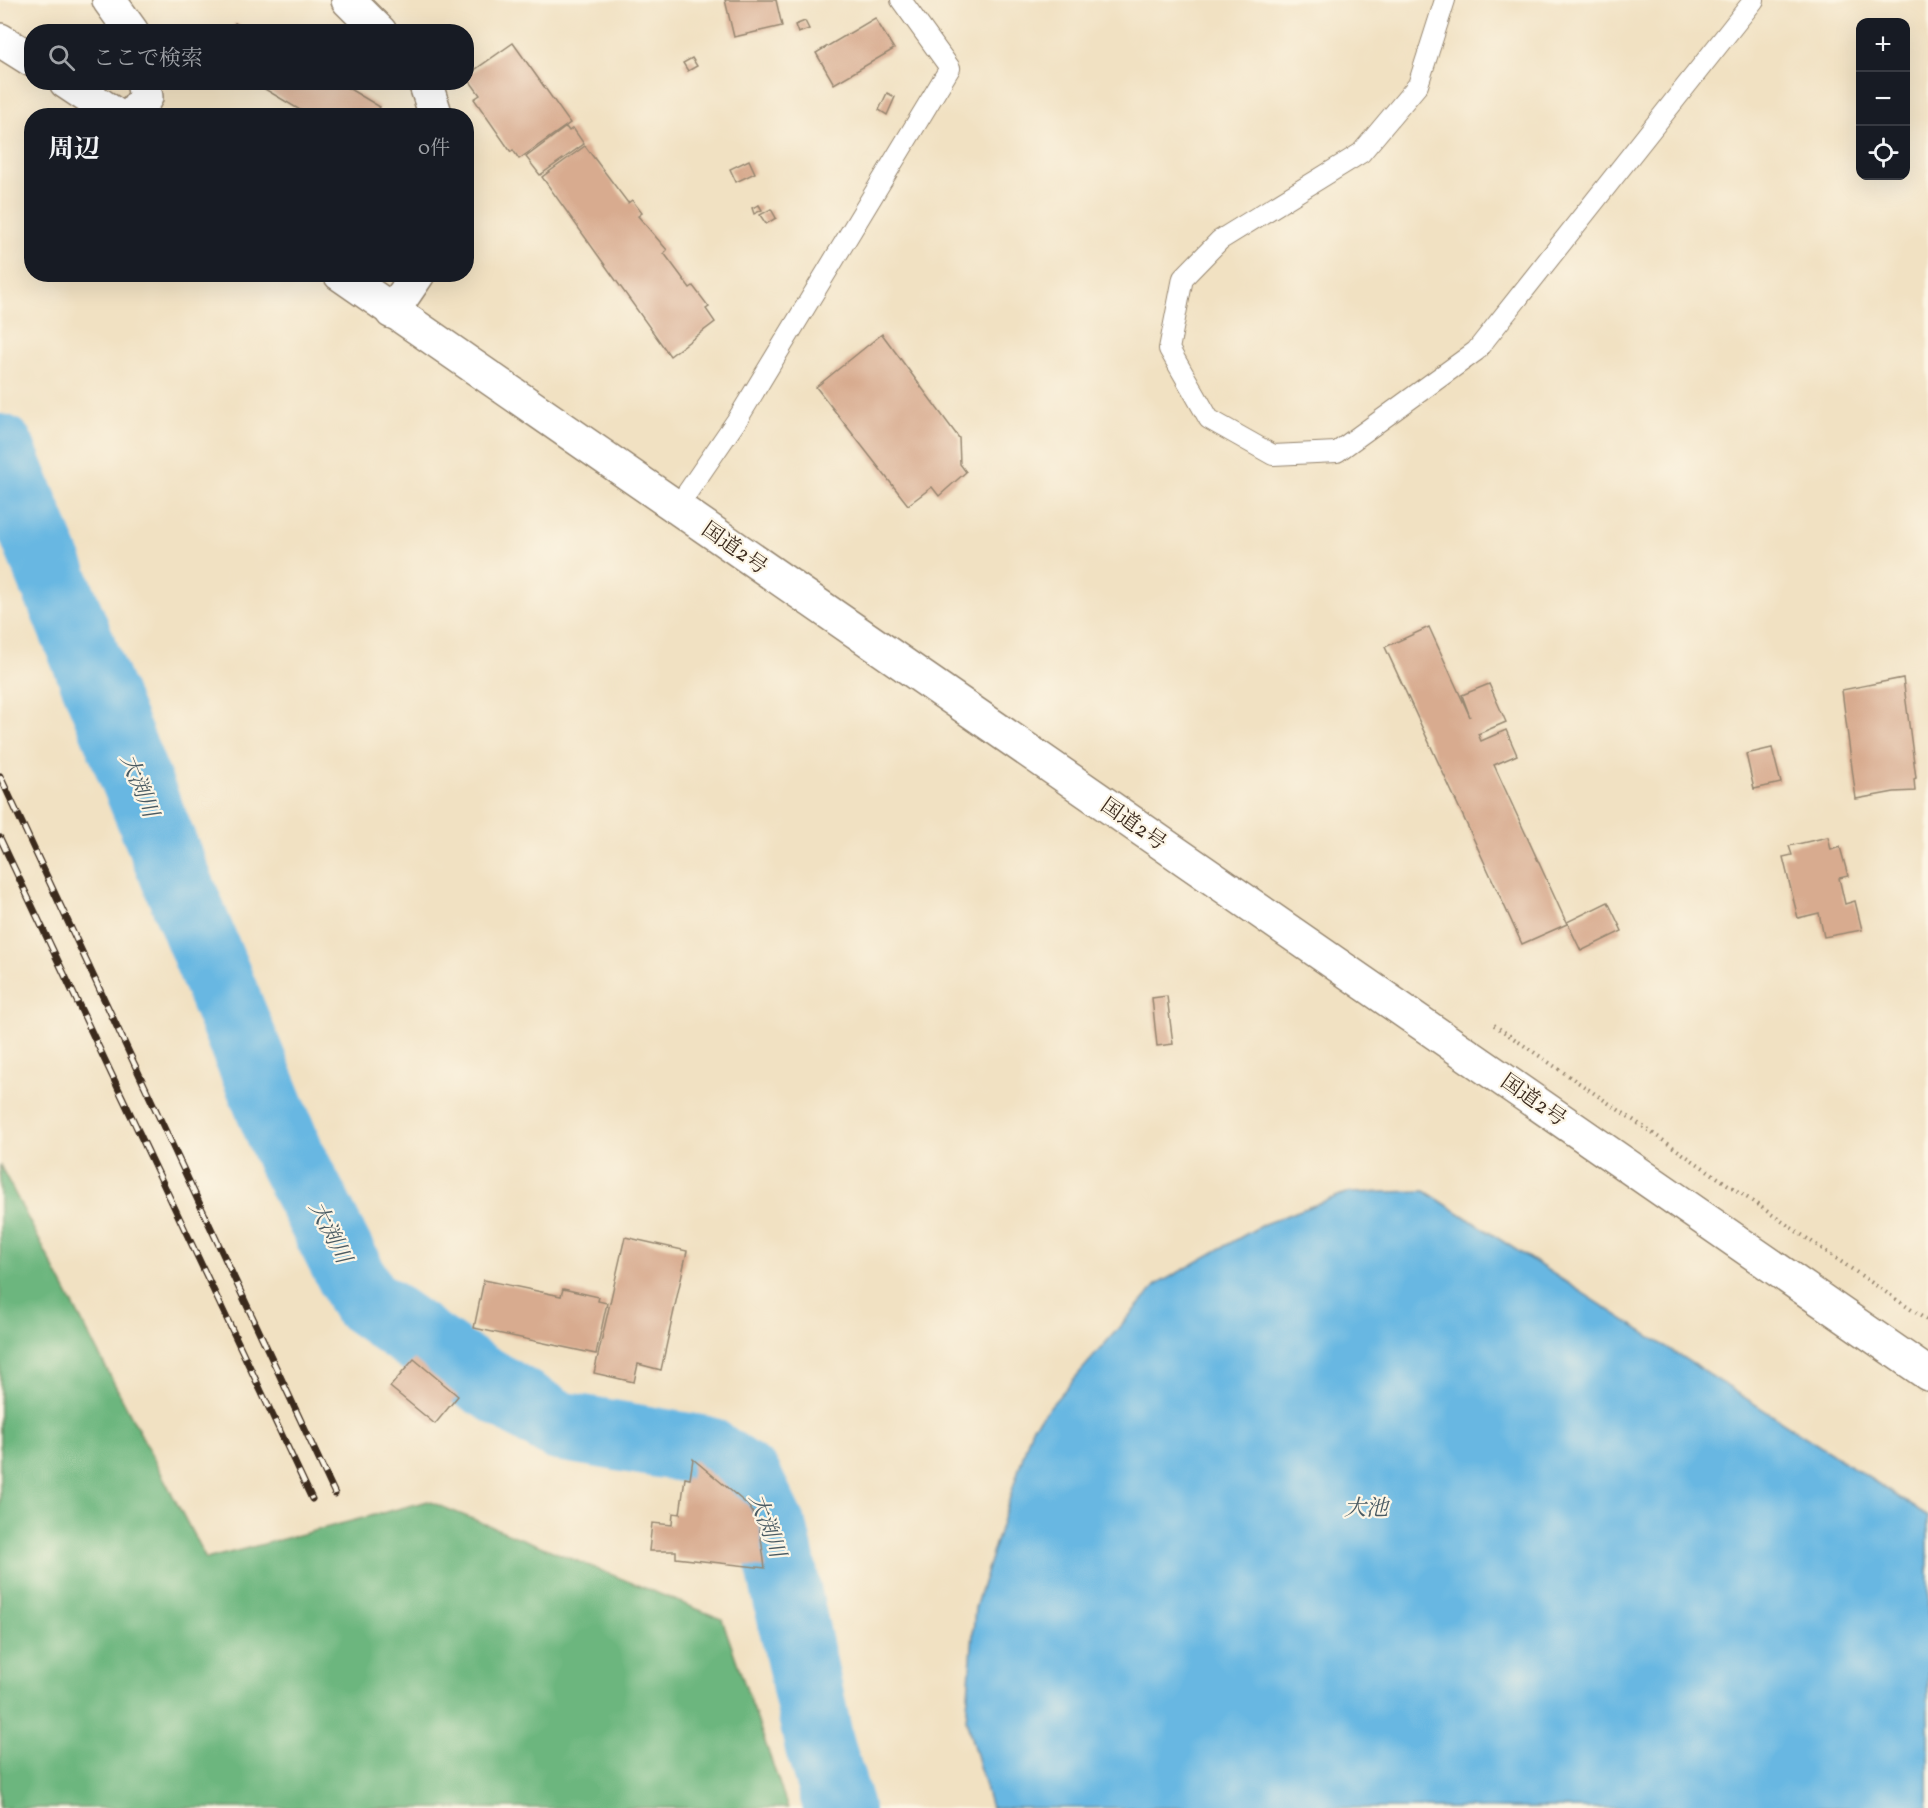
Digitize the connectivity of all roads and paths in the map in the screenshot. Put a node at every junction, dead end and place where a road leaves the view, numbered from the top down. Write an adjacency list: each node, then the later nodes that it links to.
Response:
1 (109, 0): 6 (main road)
2 (348, 0): 7 (main road)
3 (901, 0): 19 (lane)
4 (1445, 0): 5 (lane)
5 (1754, 0)
6 (126, 24)
7 (372, 24)
8 (0, 40): 9 (main road)
9 (24, 55)
10 (78, 90): 13 (main road)
11 (145, 90): 14 (main road)
12 (428, 90): 15 (main road)
13 (105, 108)
14 (138, 108)
15 (433, 108)
16 (351, 282): 18 (main road, 国道2号)
17 (413, 282): 18 (main road)
18 (392, 312): 19 (main road, 国道2号)
19 (676, 509): 20 (main road, 国道2号)
20 (1928, 1374)

